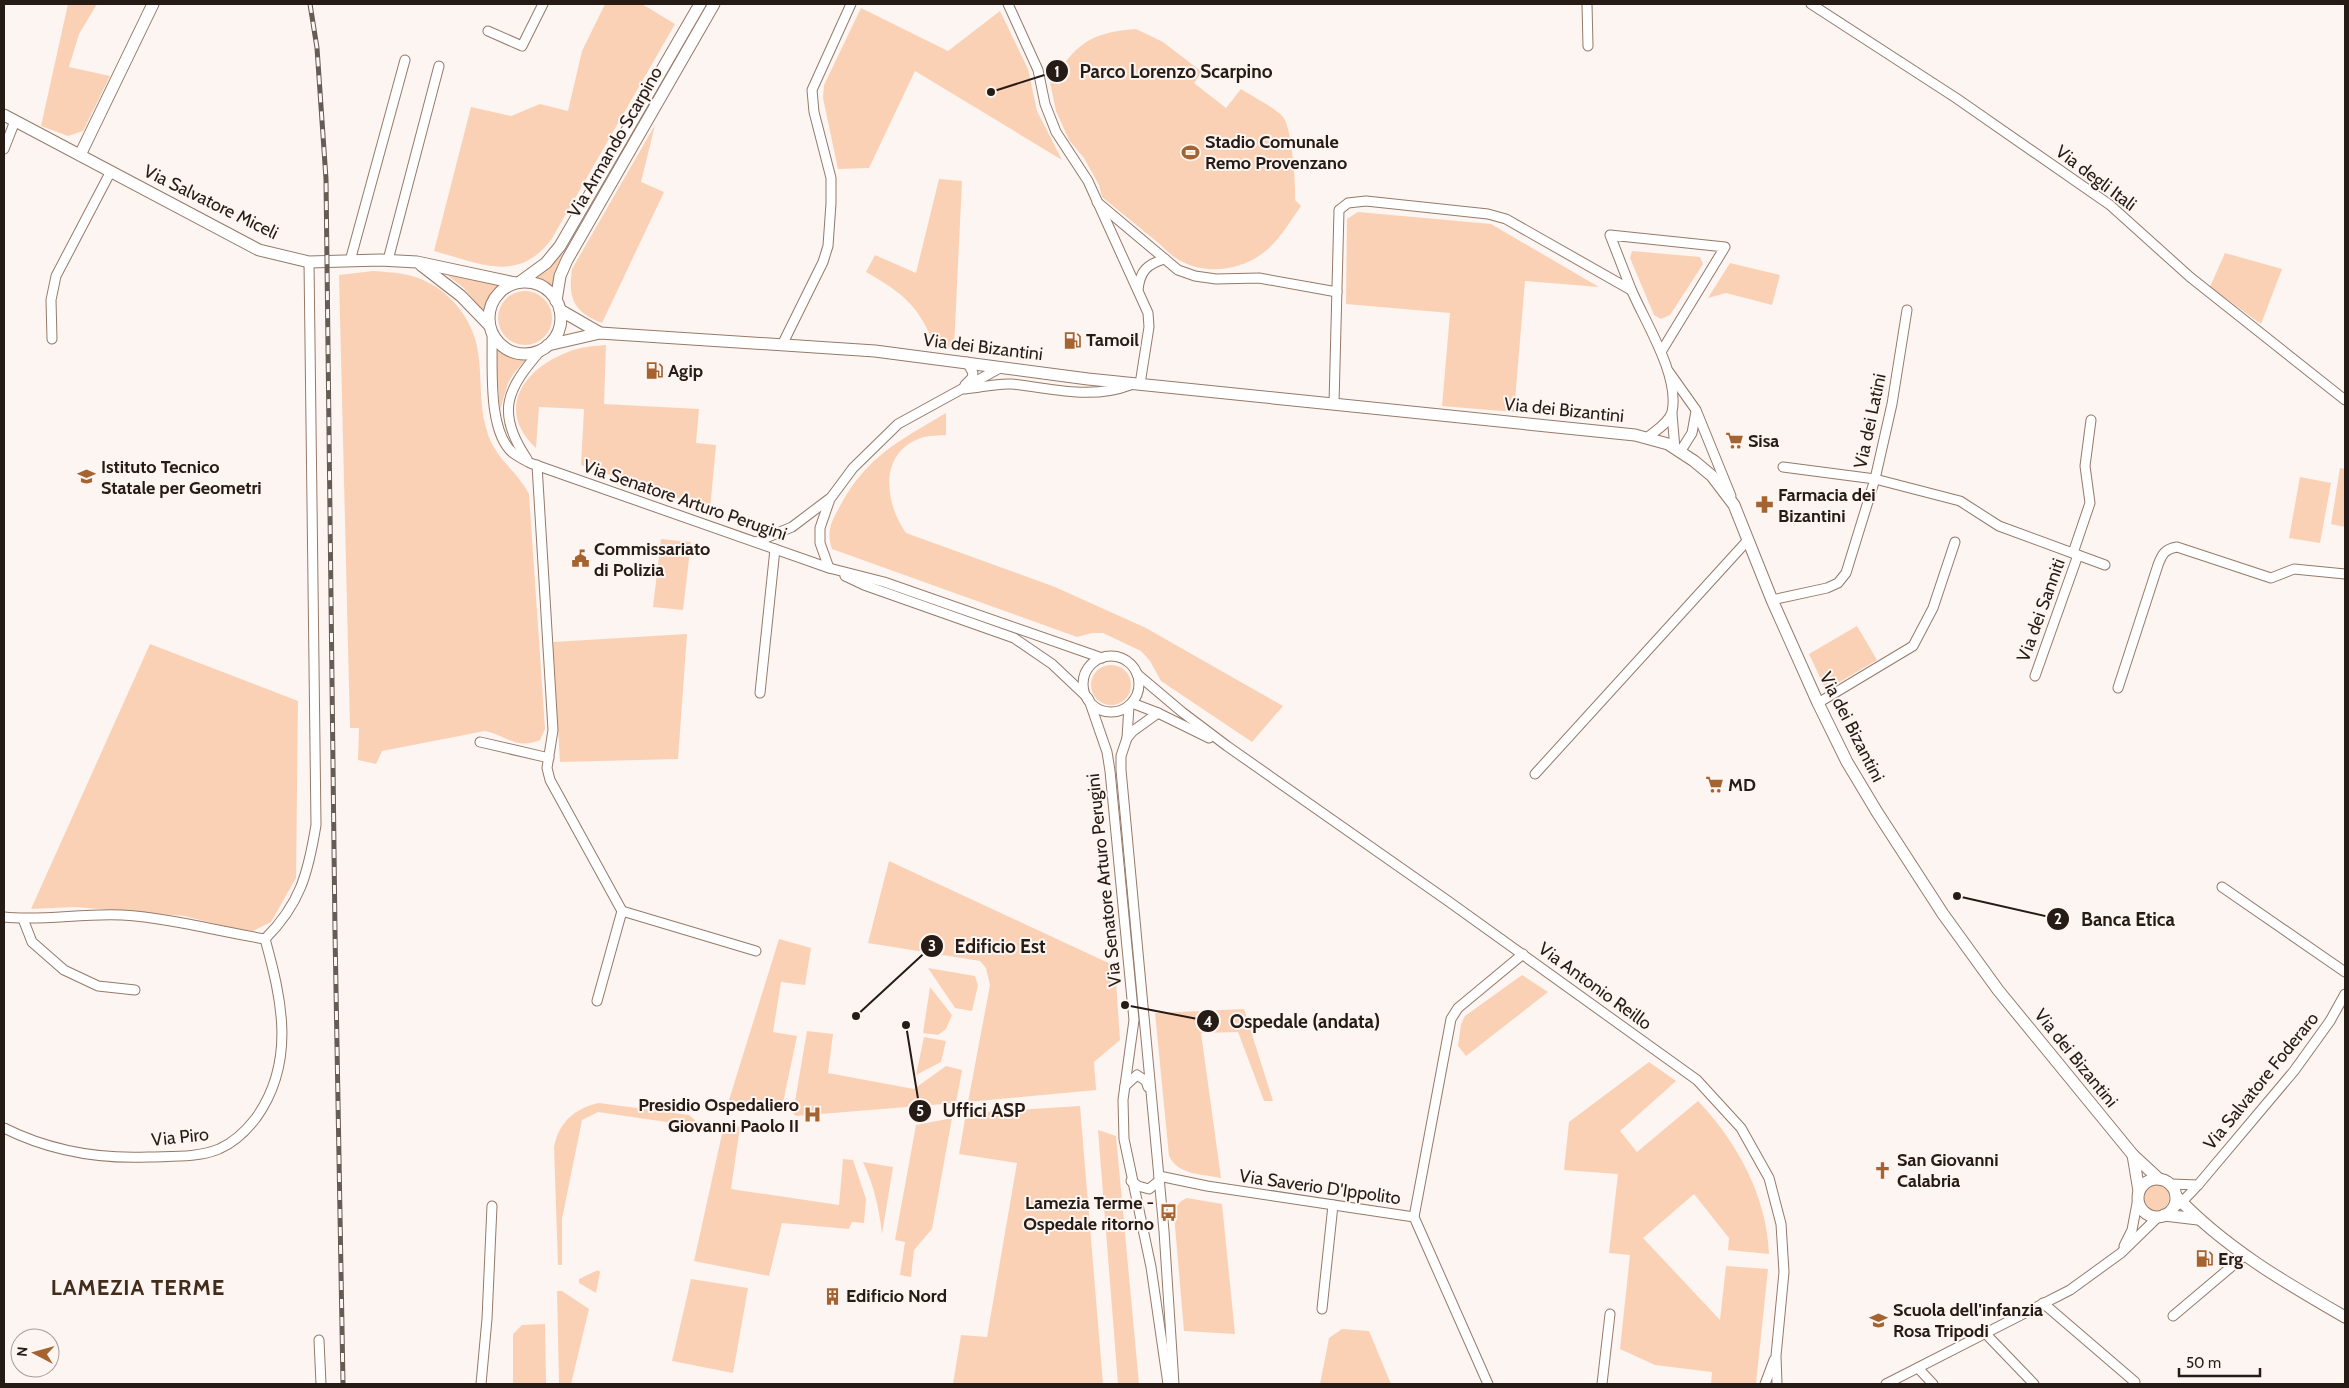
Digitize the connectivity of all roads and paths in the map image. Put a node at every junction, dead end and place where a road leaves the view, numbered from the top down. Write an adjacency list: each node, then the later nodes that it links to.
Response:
1 (153, 4): 16 (street)
2 (542, 4): 9 (street)
3 (700, 4): 24 (street, Via Armando Scarpino)
4 (714, 4): 28 (street, Via Armando Scarpino)
5 (851, 4): 33 (street)
6 (1008, 4): 18 (street)
7 (1588, 4): 10 (street)
8 (1811, 4): 42 (street, Via degli Itali)
9 (488, 31)
10 (1588, 46)
11 (405, 60): 21 (street)
12 (439, 66): 20 (street)
13 (4, 115): 14 (street, Via Salvatore Miceli)
14 (15, 121): 15 (street); 16 (street, Via Salvatore Miceli)
15 (4, 149)
16 (80, 154): 17 (street, Via Salvatore Miceli)
17 (111, 171): 22 (street, Via Salvatore Miceli); 32 (street)
18 (1095, 200): 19 (street); 25 (street)
19 (1165, 259): 25 (street); 27 (street)
20 (388, 260): 21 (street, Via Salvatore Miceli); 23 (street, Via Salvatore Miceli)
21 (350, 261): 22 (street, Via Salvatore Miceli)
22 (309, 262): 81 (street)
23 (417, 262): 24 (street, Via Salvatore Miceli); 30 (street)
24 (518, 283): 28 (street); 30 (street)
25 (1138, 290): 40 (street)
26 (1631, 290): 27 (street); 35 (street); 35 (street)
27 (1337, 292): 43 (street)
28 (558, 306): 31 (street, Via dei Bizantini); 34 (street)
29 (1907, 310): 51 (street, Via dei Latini)
30 (491, 329): 34 (street); 49 (street, Via Senatore Arturo Perugini)
31 (600, 333): 33 (street, Via dei Bizantini); 34 (street, Via dei Bizantini)
32 (52, 339)
33 (782, 345): 36 (street, Via dei Bizantini)
34 (545, 347): 49 (street)
35 (1660, 352): 38 (street)
36 (967, 362): 37 (street, Via dei Bizantini); 41 (street)
37 (1005, 369): 39 (street); 40 (street, Via dei Bizantini); 41 (street)
38 (1668, 370): 44 (street); 45 (street)
39 (1009, 384): 40 (street); 41 (street)
40 (1136, 384): 43 (street, Via dei Bizantini)
41 (960, 390): 52 (street)
42 (2345, 400)
43 (1334, 404): 47 (street, Via dei Bizantini)
44 (1696, 410): 48 (street); 53 (street)
45 (1672, 414): 47 (street); 48 (street)
46 (2091, 420): 58 (street)
47 (1648, 437): 48 (street, Via dei Bizantini)
48 (1678, 450): 53 (street, Via dei Bizantini)
49 (533, 464): 55 (street, Via Senatore Arturo Perugini); 75 (street)
50 (1782, 466): 51 (street, Via dei Sanniti)
51 (1875, 480): 58 (street, Via dei Sanniti); 62 (street, Via dei Latini)
52 (830, 499): 55 (street); 60 (street)
53 (1734, 505): 54 (street, Via dei Bizantini)
54 (1748, 540): 62 (street, Via dei Bizantini); 76 (street)
55 (756, 542): 57 (street, Via Senatore Arturo Perugini)
56 (1955, 542): 69 (street)
57 (775, 549): 60 (street, Via Senatore Arturo Perugini); 67 (street)
58 (2075, 554): 59 (street, Via dei Sanniti); 65 (street, Via dei Sanniti)
59 (2105, 565)
60 (829, 568): 63 (street, Via Senatore Arturo Perugini); 68 (street, Via Senatore Arturo Perugini)
61 (2345, 574): 66 (street)
62 (1772, 600): 69 (street, Via dei Bizantini)
63 (1102, 658): 64 (street); 68 (street)
64 (1137, 674): 70 (street); 74 (street, Via Antonio Reillo)
65 (2034, 676)
66 (2118, 688)
67 (760, 693)
68 (1088, 699): 70 (street); 88 (street, Via Senatore Arturo Perugini)
69 (1818, 703): 91 (street, Via dei Bizantini)
70 (1130, 704): 71 (street, Via Antonio Reillo); 72 (street, Via Senatore Arturo Perugini)
71 (1158, 713): 72 (street); 74 (street, Via Antonio Reillo)
72 (1127, 738): 89 (street, Via Senatore Arturo Perugini)
73 (480, 742): 75 (street)
74 (1227, 746): 83 (street, Via Antonio Reillo)
75 (549, 758): 78 (street)
76 (1535, 774)
77 (2222, 887): 84 (street)
78 (622, 911): 82 (street); 87 (street)
79 (4, 917): 80 (street)
80 (23, 919): 81 (street); 85 (street)
81 (264, 939): 90 (street, Via Piro)
82 (756, 951)
83 (1523, 954): 102 (street); 113 (street, Via Antonio Reillo)
84 (2345, 972)
85 (135, 990)
86 (2345, 994): 96 (street, Via Salvatore Foderaro)
87 (597, 1001)
88 (1125, 1086): 89 (street); 94 (street, Via Senatore Arturo Perugini)
89 (1150, 1092): 92 (street, Via Senatore Arturo Perugini)
90 (4, 1128)
91 (2134, 1155): 93 (street, Via dei Bizantini); 97 (street)
92 (1159, 1178): 94 (street); 99 (street, Via Saverio D'Ippolito); 119 (street, Via Senatore Arturo Perugini)
93 (2159, 1179): 95 (street); 97 (street)
94 (1131, 1181): 118 (street, Via Senatore Arturo Perugini)
95 (2170, 1184): 96 (street); 98 (street)
96 (2198, 1185): 98 (street, Via Salvatore Foderaro)
97 (2138, 1194): 101 (street); 104 (street)
98 (2177, 1202): 101 (street); 103 (street)
99 (1333, 1205): 102 (street, Via Saverio D'Ippolito); 107 (street)
100 (492, 1206): 117 (street)
101 (2161, 1216): 103 (street); 104 (street)
102 (1414, 1217): 120 (street, Via Saverio D'Ippolito)
103 (2198, 1219): 105 (street)
104 (2121, 1252): 106 (street)
105 (2244, 1256): 109 (street); 110 (street)
106 (2044, 1303): 111 (street); 115 (street)
107 (1322, 1310)
108 (1610, 1314): 121 (street)
109 (2174, 1316)
110 (2345, 1317)
111 (1985, 1333): 114 (street); 126 (street)
112 (319, 1340): 116 (street)
113 (1776, 1356): 122 (street, Via Antonio Reillo); 123 (street, Via Antonio Reillo)
114 (1918, 1368): 124 (street); 125 (street)
115 (2135, 1382)
116 (321, 1384)
117 (481, 1384)
118 (1168, 1384)
119 (1174, 1384)
120 (1488, 1384)
121 (1602, 1384)
122 (1765, 1384)
123 (1777, 1384)
124 (1886, 1384)
125 (1932, 1384)
126 (2034, 1384)

